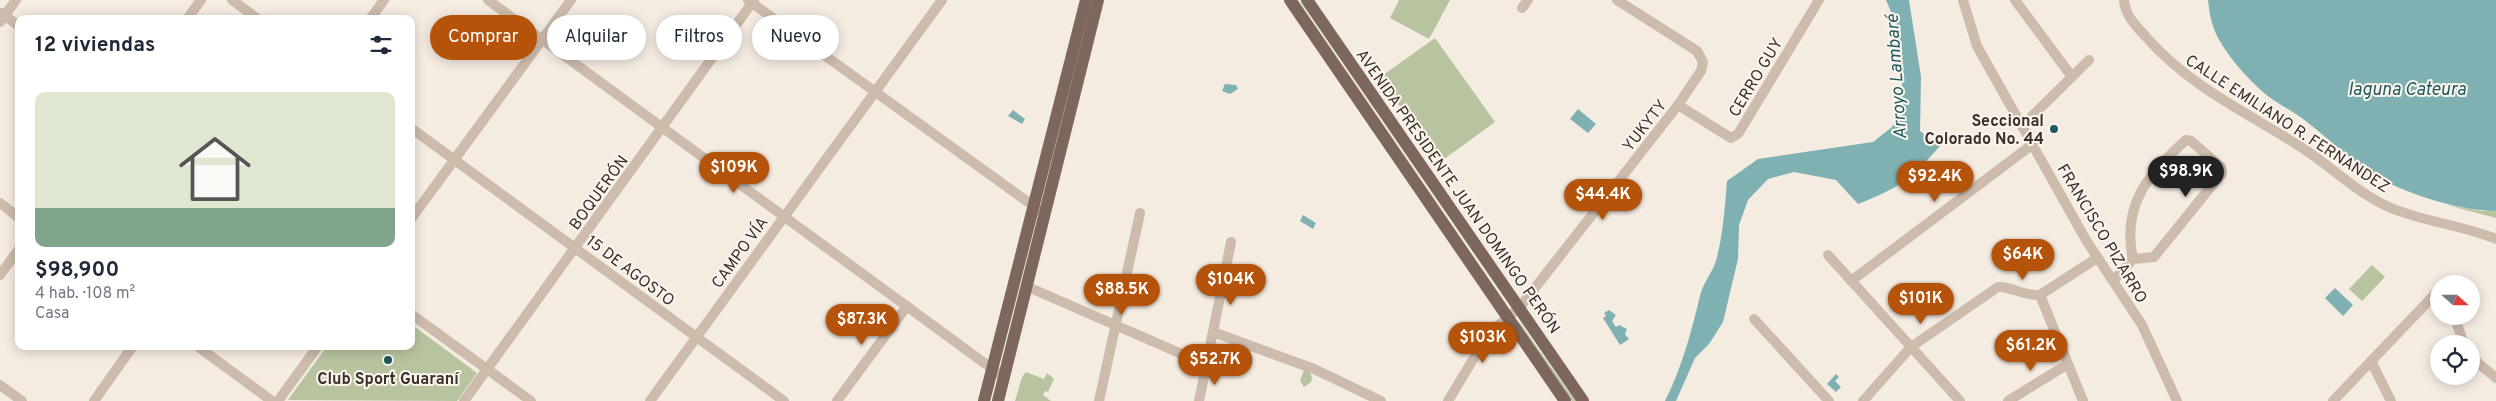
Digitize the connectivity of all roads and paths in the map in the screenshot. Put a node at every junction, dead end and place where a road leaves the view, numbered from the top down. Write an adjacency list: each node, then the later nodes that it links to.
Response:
1 (16, 0): 21 (street)
2 (201, 0): 18 (street)
3 (232, 0): 19 (street)
4 (384, 0): 20 (street)
5 (488, 0): 23 (street)
6 (571, 0): 23 (street)
7 (942, 0): 26 (street, CAMPO VÍA)
8 (1086, 0): 34 (main road)
9 (1098, 0): 38 (main road)
10 (1290, 0): 56 (main road, AVENIDA PRESIDENTE JUAN DOMINGO PERÓN)
11 (1307, 0): 54 (main road, AVENIDA PRESIDENTE JUAN DOMINGO PERÓN)
12 (1617, 0): 27 (street, YUKYTY)
13 (1819, 0): 27 (street, CERRO GUY)
14 (1963, 0): 28 (street, FRANCISCO PIZARRO)
15 (2015, 0): 25 (street)
16 (2124, 0): 40 (street, CALLE EMILIANO R. FERNANDEZ)
17 (751, 1): 26 (street); 29 (street, BOQUERÓN)
18 (190, 15)
19 (253, 15)
20 (373, 15)
21 (2, 17): 22 (street)
22 (15, 24)
23 (543, 40): 29 (street); 32 (street)
24 (2089, 60): 25 (street)
25 (2072, 77): 28 (street)
26 (875, 92): 34 (street); 39 (street, CAMPO VÍA)
27 (1678, 105): 54 (street, YUKYTY)
28 (2022, 126): 31 (street, FRANCISCO PIZARRO)
29 (663, 128): 39 (street); 42 (street, BOQUERÓN)
30 (415, 131): 32 (street, 15 DE AGOSTO)
31 (2033, 144): 45 (street, FRANCISCO PIZARRO); 48 (street)
32 (455, 159): 36 (street); 42 (street, 15 DE AGOSTO)
33 (0, 203): 37 (street)
34 (1035, 207): 38 (street); 70 (main road)
35 (1140, 213): 58 (street)
36 (415, 214)
37 (15, 215)
38 (1046, 215): 50 (main road)
39 (785, 216): 53 (street); 60 (street, CAMPO VÍA)
40 (2496, 239)
41 (1231, 242): 59 (street)
42 (576, 248): 60 (street, 15 DE AGOSTO); 69 (street, BOQUERÓN)
43 (15, 255): 47 (street)
44 (1828, 255): 48 (street)
45 (2097, 258): 49 (street, FRANCISCO PIZARRO); 51 (street)
46 (2133, 259): 46 (street); 49 (street)
47 (0, 275)
48 (1851, 281): 61 (street)
49 (2113, 281): 96 (street, FRANCISCO PIZARRO)
50 (1028, 287): 58 (street); 71 (main road)
51 (2040, 295): 61 (street); 66 (street)
52 (2430, 299): 65 (street)
53 (907, 306): 70 (street); 82 (street)
54 (1520, 307): 56 (street, YUKYTY); 90 (main road, AVENIDA PRESIDENTE JUAN DOMINGO PERÓN)
55 (415, 317): 69 (street)
56 (1507, 317): 88 (street, YUKYTY); 89 (main road, AVENIDA PRESIDENTE JUAN DOMINGO PERÓN)
57 (1754, 319): 91 (street)
58 (1116, 327): 67 (street); 85 (street)
59 (1213, 332): 67 (street); 87 (street)
60 (696, 337): 80 (street, CAMPO VÍA); 81 (street, 15 DE AGOSTO)
61 (1911, 347): 92 (street); 93 (street)
62 (131, 350): 75 (street)
63 (202, 350): 76 (street)
64 (315, 350): 77 (street)
65 (2371, 361): 97 (street); 98 (street)
66 (2068, 364): 94 (street); 95 (street)
67 (1207, 365): 86 (street)
68 (2480, 365): 72 (street)
69 (488, 369): 78 (street, BOQUERÓN); 79 (street)
70 (993, 370): 71 (street); 83 (main road)
71 (1004, 378): 84 (main road)
72 (2496, 378)
73 (0, 385): 74 (street)
74 (22, 401)
75 (94, 401)
76 (272, 401)
77 (278, 401)
78 (464, 401)
79 (531, 401)
80 (650, 401)
81 (784, 401)
82 (837, 401)
83 (984, 401)
84 (998, 401)
85 (1099, 401)
86 (1199, 401)
87 (1381, 401)
88 (1448, 401)
89 (1565, 401)
90 (1583, 401)
91 (1829, 401)
92 (1863, 401)
93 (1960, 401)
94 (2008, 401)
95 (2083, 401)
96 (2177, 401)
97 (2332, 401)
98 (2391, 401)

